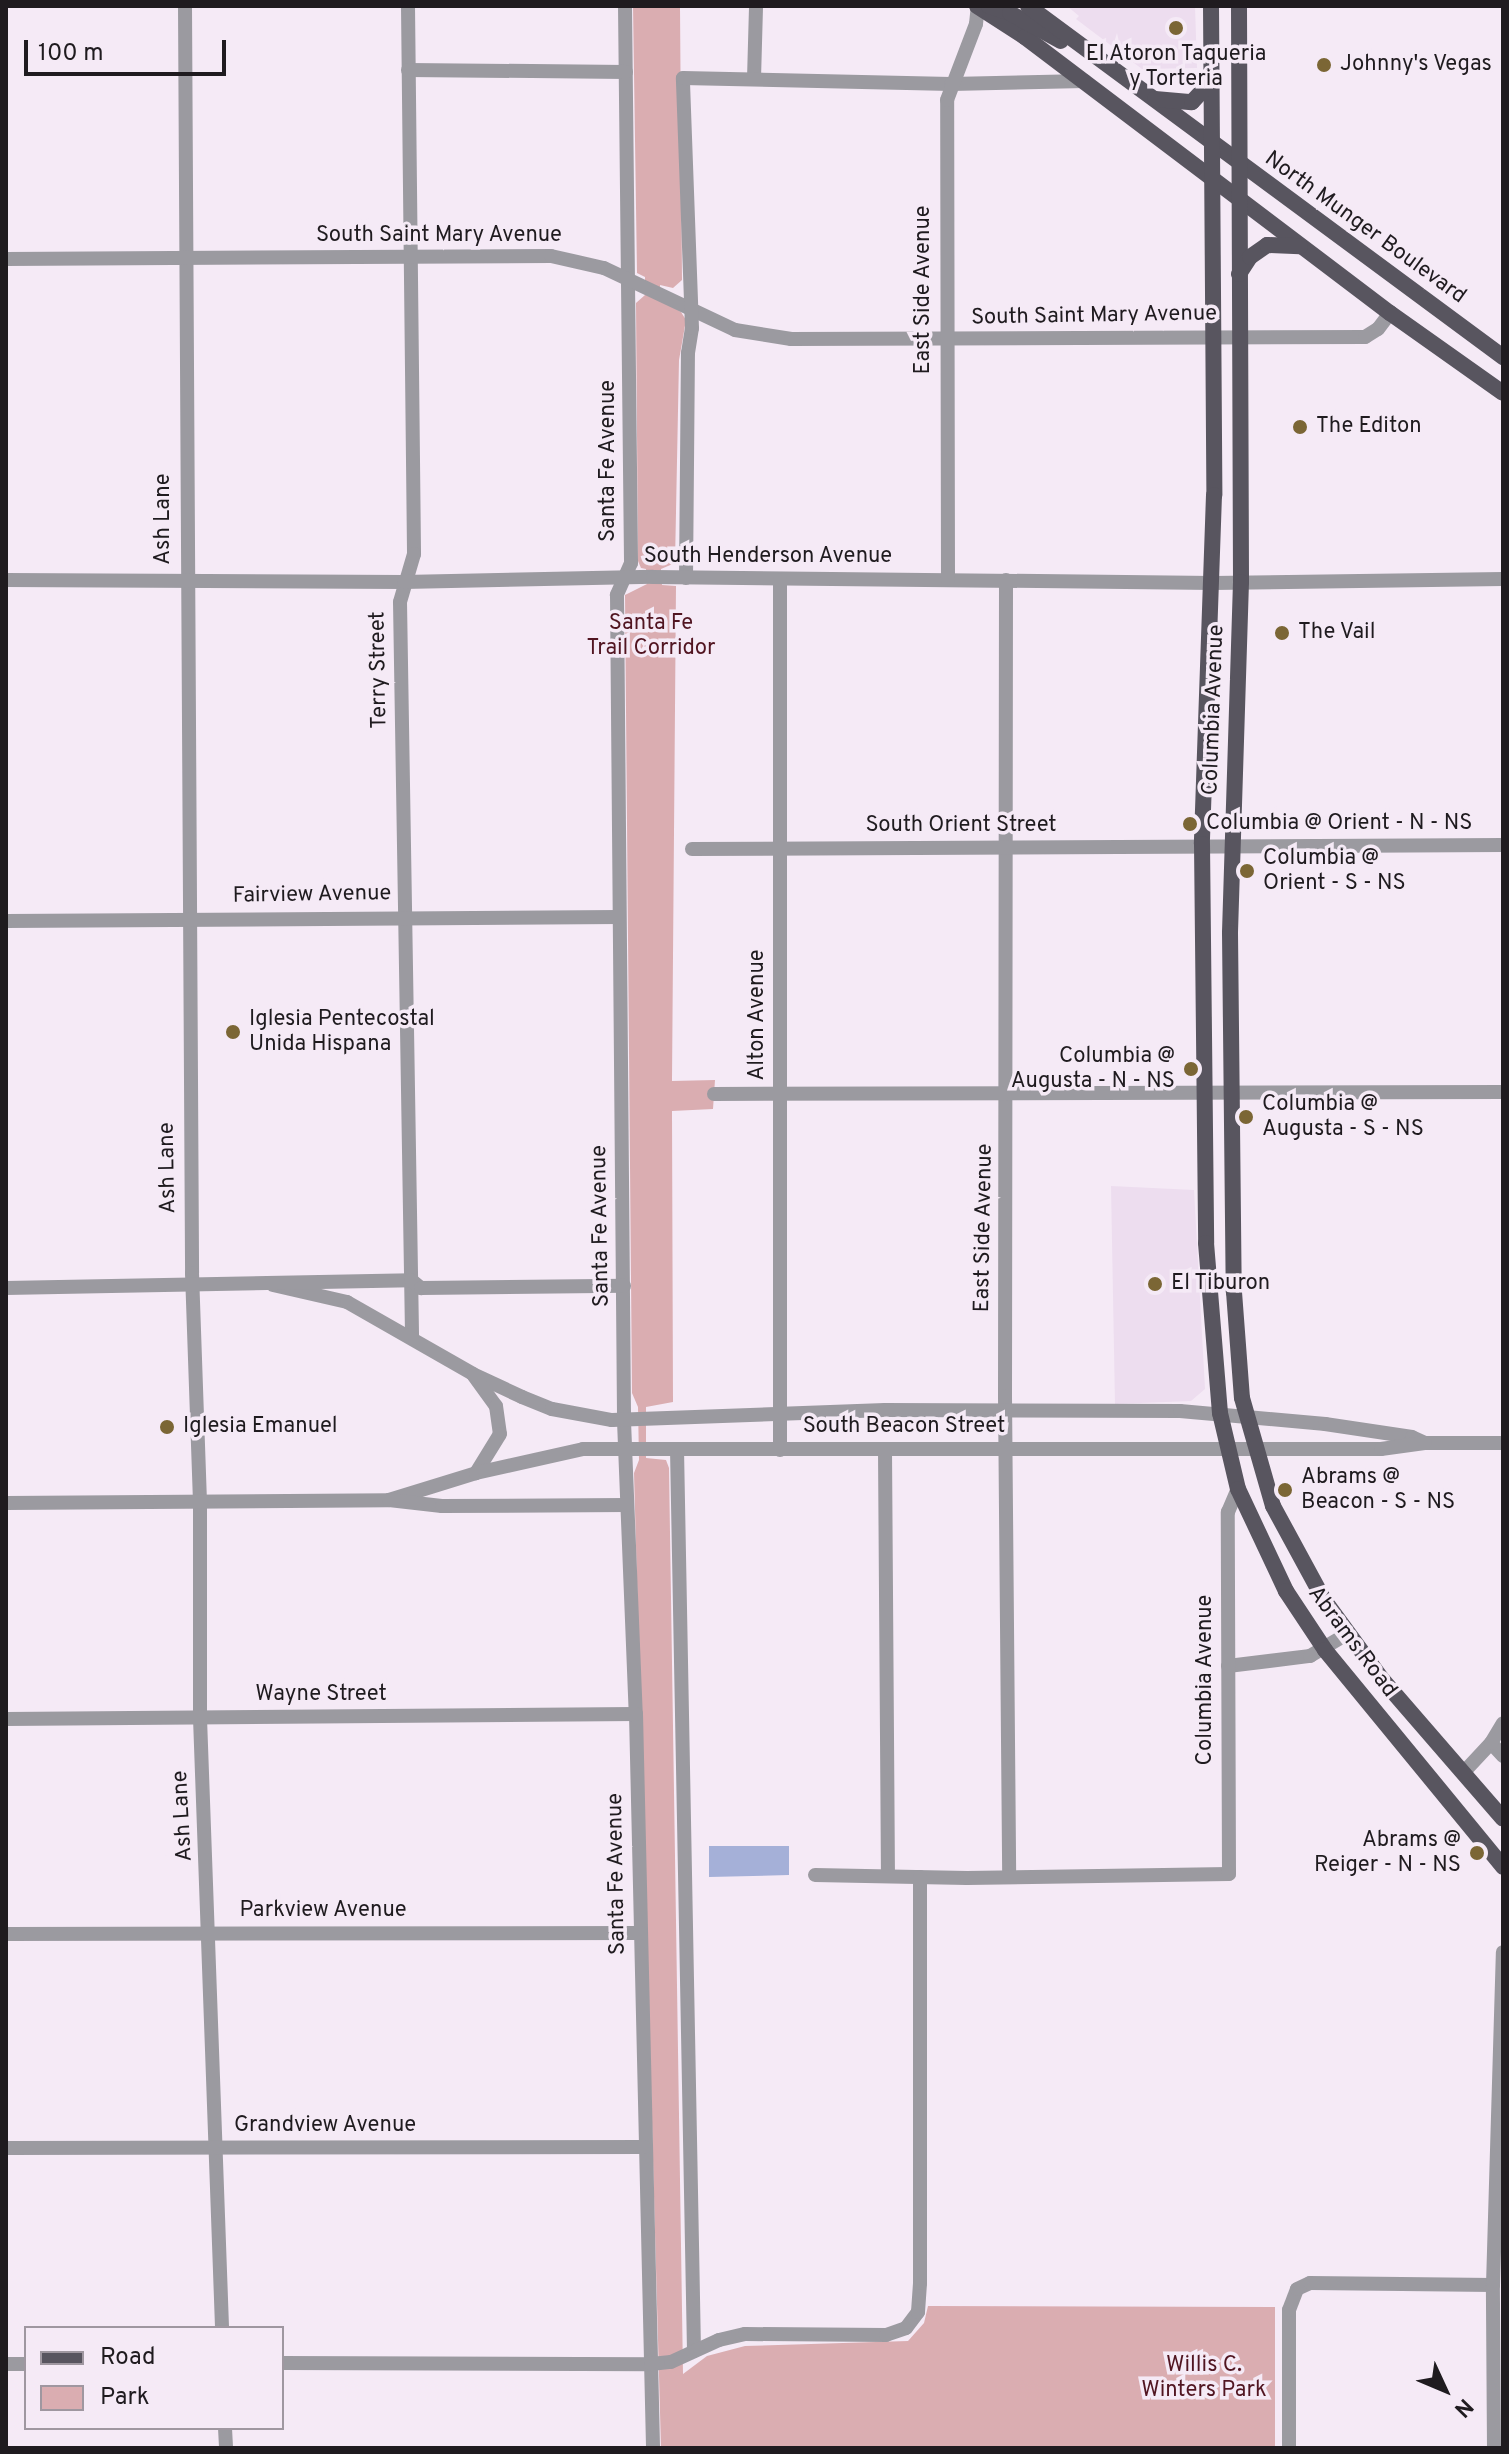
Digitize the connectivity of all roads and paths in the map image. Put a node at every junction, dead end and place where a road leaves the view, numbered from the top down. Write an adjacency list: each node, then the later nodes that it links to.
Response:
1 (185, 6): 22 (street, Ash Lane)
2 (408, 6): 10 (street, Terry Street)
3 (625, 6): 11 (street, Santa Fe Avenue)
4 (756, 6): 13 (street)
5 (981, 6): 9 (main road); 14 (main road); 15 (street, East Side Avenue)
6 (1211, 6): 12 (main road, Columbia Avenue)
7 (1239, 6): 18 (main road, Columbia Avenue)
8 (1033, 8): 9 (main road)
9 (1075, 43): 16 (main road, North Munger Boulevard)
10 (408, 70): 11 (street); 23 (street, Terry Street)
11 (626, 72): 26 (street, Santa Fe Avenue)
12 (1214, 78): 16 (main road); 17 (main road, Columbia Avenue)
13 (754, 79): 15 (street); 27 (street)
14 (1085, 81): 15 (street); 19 (main road)
15 (951, 84): 31 (street, East Side Avenue)
16 (1148, 97): 17 (main road, North Munger Boulevard)
17 (1213, 145): 18 (main road, North Munger Boulevard); 19 (main road, Columbia Avenue)
18 (1239, 163): 20 (main road, Columbia Avenue); 32 (main road, North Munger Boulevard)
19 (1214, 179): 20 (main road); 29 (main road, Columbia Avenue)
20 (1240, 199): 21 (main road); 25 (main road, Columbia Avenue)
21 (1303, 247): 25 (main road); 28 (main road)
22 (186, 257): 23 (street, South Saint Mary Avenue); 24 (street, South Saint Mary Avenue); 36 (street, Ash Lane)
23 (411, 257): 26 (street, South Saint Mary Avenue); 42 (street, Terry Street)
24 (6, 259)
25 (1239, 274): 30 (main road, Columbia Avenue)
26 (629, 278): 27 (street, South Saint Mary Avenue); 34 (street, Santa Fe Avenue)
27 (688, 307): 31 (street, South Saint Mary Avenue); 35 (street)
28 (1390, 313): 30 (street, South Saint Mary Avenue); 33 (main road)
29 (1214, 336): 30 (street, South Saint Mary Avenue); 31 (street, South Saint Mary Avenue); 44 (main road, Columbia Avenue)
30 (1240, 337): 43 (main road, Columbia Avenue)
31 (946, 340): 40 (street, East Side Avenue)
32 (1503, 357)
33 (1503, 393)
34 (625, 578): 35 (street, South Henderson Avenue); 42 (street, South Henderson Avenue); 52 (street, Santa Fe Avenue)
35 (686, 578): 39 (street, South Henderson Avenue)
36 (186, 579): 38 (street, South Henderson Avenue); 42 (street, South Henderson Avenue); 53 (street, Ash Lane)
37 (1503, 579): 43 (street, South Henderson Avenue)
38 (6, 580)
39 (780, 580): 40 (street, South Henderson Avenue); 49 (street, Alton Avenue)
40 (948, 580): 41 (street, South Henderson Avenue)
41 (1006, 580): 44 (street, South Henderson Avenue); 50 (street, East Side Avenue)
42 (404, 582): 51 (street, Terry Street)
43 (1241, 582): 44 (street, South Henderson Avenue); 46 (main road, Columbia Avenue)
44 (1213, 583): 45 (main road, Columbia Avenue)
45 (1202, 844): 46 (street, South Orient Street); 50 (street, South Orient Street); 56 (main road, Columbia Avenue)
46 (1231, 844): 47 (street, South Orient Street); 57 (main road, Columbia Avenue)
47 (1503, 845)
48 (692, 849): 49 (street, South Orient Street)
49 (779, 849): 50 (street, South Orient Street); 60 (street, Alton Avenue)
50 (1006, 849): 59 (street, East Side Avenue)
51 (403, 916): 52 (street, Fairview Avenue); 53 (street, Fairview Avenue); 61 (street, Terry Street)
52 (619, 917): 63 (street, Santa Fe Avenue)
53 (187, 919): 54 (street, Fairview Avenue); 64 (street, Ash Lane)
54 (6, 921)
55 (1503, 1092): 57 (street)
56 (1204, 1093): 57 (street); 59 (street); 69 (main road, Columbia Avenue)
57 (1231, 1093): 71 (main road, Columbia Avenue)
58 (714, 1094): 60 (street)
59 (1008, 1095): 60 (street); 68 (street, East Side Avenue)
60 (780, 1096): 70 (street, Alton Avenue)
61 (411, 1280): 62 (street); 63 (street); 66 (street, Terry Street)
62 (273, 1285): 64 (street); 66 (street)
63 (624, 1286): 72 (street, Santa Fe Avenue)
64 (192, 1287): 65 (street); 85 (street, Ash Lane)
65 (6, 1288)
66 (412, 1336): 67 (street)
67 (473, 1374): 72 (street, South Beacon Street); 82 (street)
68 (1005, 1409): 69 (street, South Beacon Street); 70 (street, South Beacon Street); 78 (street, East Side Avenue)
69 (1220, 1413): 71 (street, South Beacon Street); 75 (main road, Abrams Road)
70 (780, 1415): 72 (street, South Beacon Street); 80 (street, Alton Avenue)
71 (1245, 1416): 73 (street, South Beacon Street); 76 (main road, Abrams Road)
72 (624, 1421): 77 (street, Santa Fe Avenue)
73 (1425, 1443): 74 (street); 76 (street, South Beacon Street)
74 (1503, 1443)
75 (1226, 1447): 76 (street, South Beacon Street); 78 (street, South Beacon Street); 83 (main road, Abrams Road)
76 (1253, 1447): 88 (main road, Abrams Road)
77 (625, 1448): 79 (street, South Beacon Street); 82 (street, South Beacon Street); 87 (street, Santa Fe Avenue)
78 (1007, 1448): 81 (street, South Beacon Street); 104 (street, East Side Avenue)
79 (677, 1449): 80 (street, South Beacon Street); 115 (street)
80 (780, 1450): 81 (street, South Beacon Street)
81 (885, 1450): 101 (street)
82 (476, 1473): 84 (street, South Beacon Street)
83 (1238, 1489): 89 (main road, Abrams Road); 90 (street, Columbia Avenue)
84 (389, 1500): 85 (street, South Beacon Street); 87 (street, South Beacon Street)
85 (200, 1502): 86 (street, South Beacon Street); 92 (street, Ash Lane)
86 (6, 1503)
87 (627, 1505): 91 (street, Santa Fe Avenue)
88 (1347, 1634): 89 (street); 97 (main road, Abrams Road)
89 (1325, 1650): 90 (street); 98 (main road, Abrams Road)
90 (1228, 1666): 104 (street, Columbia Avenue)
91 (636, 1714): 92 (street, Wayne Street); 106 (street, Santa Fe Avenue)
92 (200, 1718): 93 (street, Wayne Street); 105 (street, Ash Lane)
93 (6, 1719)
94 (1503, 1723): 95 (street)
95 (1491, 1743): 96 (street); 97 (street)
96 (1503, 1756)
97 (1463, 1773): 98 (main road); 99 (main road, Abrams Road)
98 (1452, 1804): 100 (main road, Abrams Road)
99 (1503, 1818)
100 (1503, 1867)
101 (888, 1874): 102 (street); 103 (street)
102 (815, 1875)
103 (920, 1877): 104 (street); 115 (street)
104 (1009, 1877)
105 (211, 1933): 106 (street, Parkview Avenue); 107 (street, Parkview Avenue); 112 (street, Ash Lane)
106 (641, 1933): 110 (street, Santa Fe Avenue)
107 (6, 1934)
108 (1503, 1952): 109 (street)
109 (1501, 2120): 113 (street)
110 (644, 2147): 112 (street, Grandview Avenue); 117 (street, Santa Fe Avenue)
111 (6, 2148): 112 (street, Grandview Avenue)
112 (216, 2148): 114 (street, Ash Lane)
113 (1493, 2285): 119 (street); 120 (street)
114 (222, 2326)
115 (694, 2351): 117 (street)
116 (284, 2363): 117 (street)
117 (651, 2364): 118 (street, Santa Fe Avenue)
118 (653, 2448)
119 (1289, 2448)
120 (1494, 2448)

